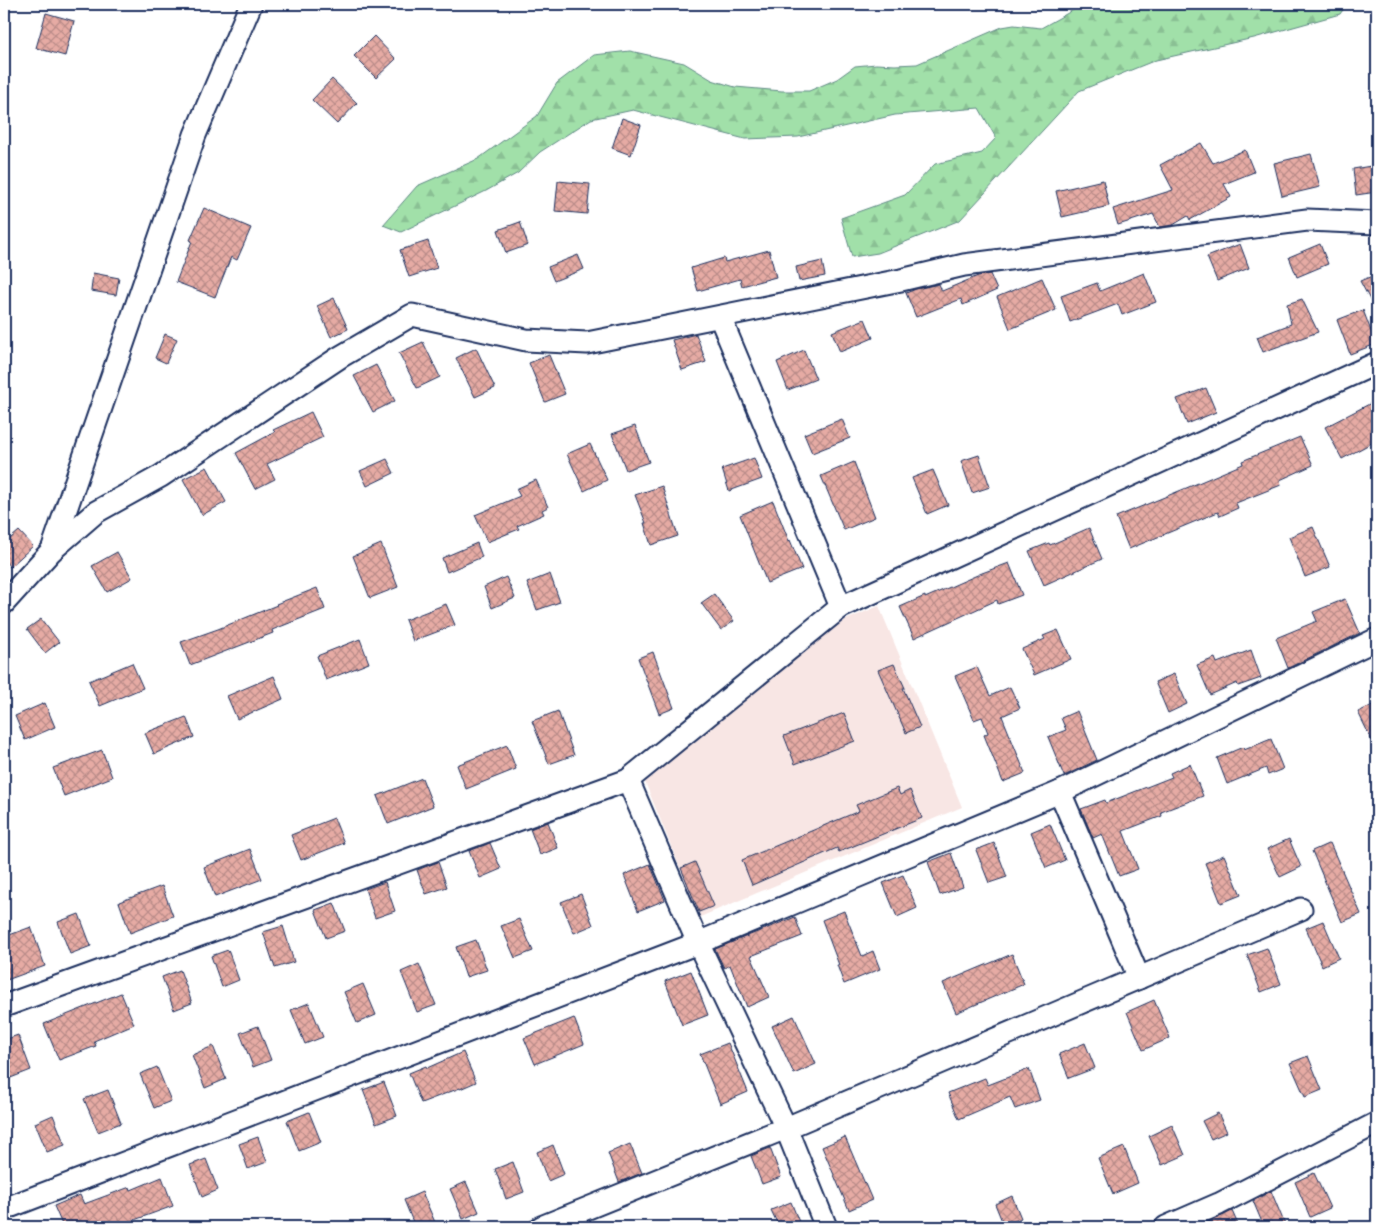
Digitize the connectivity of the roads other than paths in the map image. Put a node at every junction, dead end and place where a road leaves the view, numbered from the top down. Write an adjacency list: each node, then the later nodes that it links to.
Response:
1 (251, 4): 5 (street)
2 (1377, 223): 3 (street)
3 (720, 317): 5 (street); 7 (street)
4 (1377, 363): 7 (street)
5 (52, 550): 6 (street)
6 (4, 603)
7 (841, 607): 9 (street)
8 (1377, 639): 10 (street)
9 (628, 780): 12 (street); 14 (street)
10 (1060, 792): 12 (street); 13 (street)
11 (1301, 909): 13 (street)
12 (698, 942): 16 (street); 17 (street)
13 (1139, 978): 16 (street)
14 (4, 1006)
15 (1377, 1122): 20 (street)
16 (786, 1128): 18 (street); 19 (street)
17 (4, 1209)
18 (541, 1227)
19 (826, 1227)
20 (1166, 1227)

